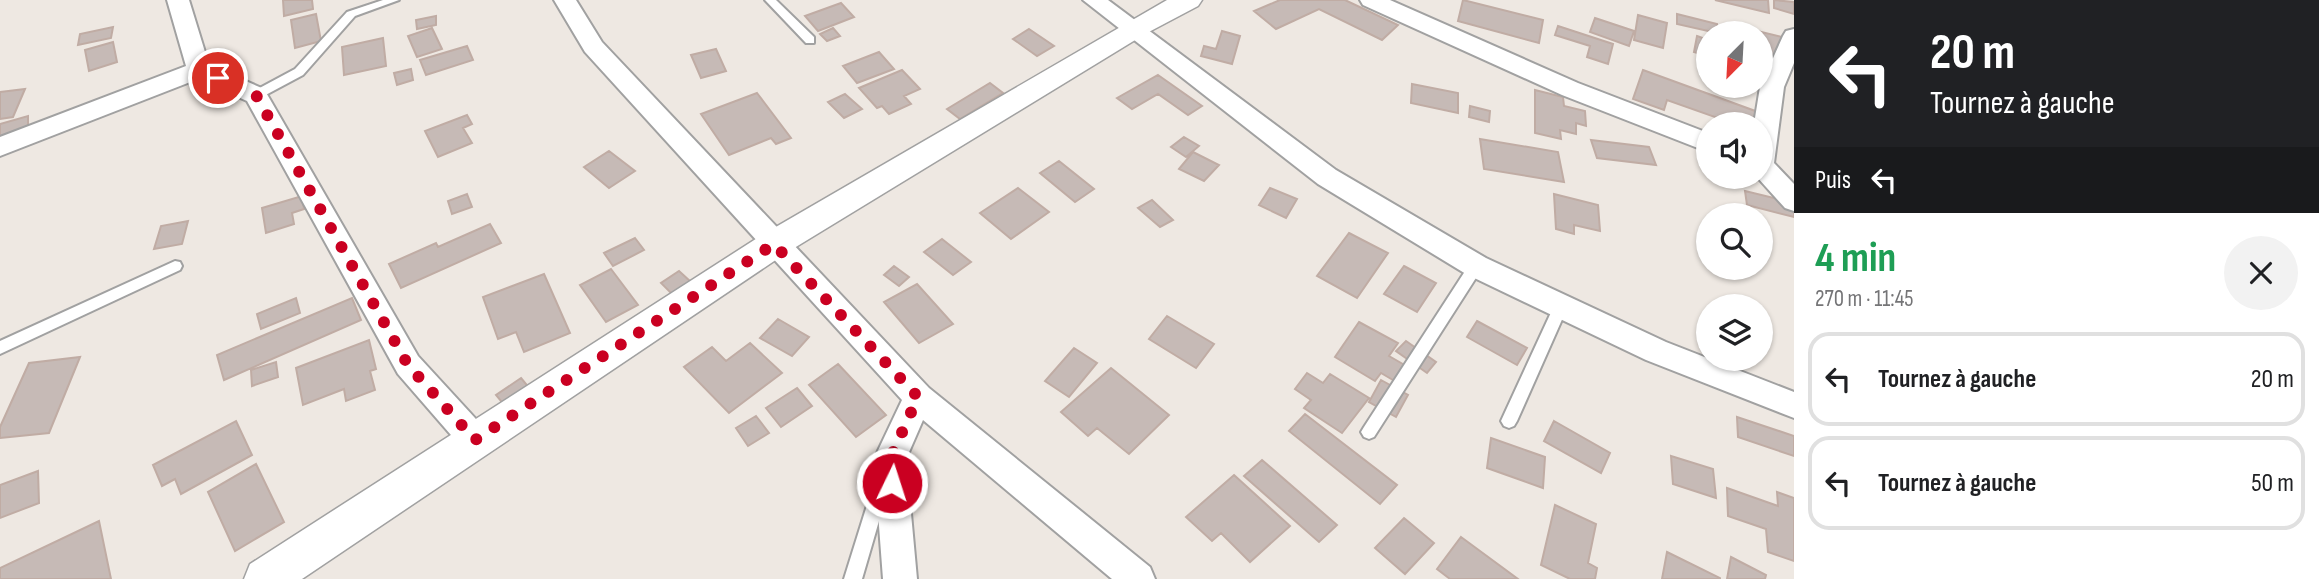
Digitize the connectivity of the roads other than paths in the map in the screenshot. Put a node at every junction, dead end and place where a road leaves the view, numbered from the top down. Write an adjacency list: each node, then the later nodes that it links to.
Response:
1 (178, 0): 11 (street)
2 (394, 0): 12 (lane)
3 (565, 0): 18 (street)
4 (770, 0): 10 (lane)
5 (1094, 0): 8 (street)
6 (1188, 0): 8 (street)
7 (1371, 0): 14 (street)
8 (1135, 28): 18 (street); 20 (street)
9 (1794, 36): 13 (street)
10 (810, 40)
11 (199, 70): 12 (street); 15 (street)
12 (256, 95): 27 (street)
13 (1768, 112)
14 (1696, 138)
15 (0, 147)
16 (1773, 177): 17 (street)
17 (1794, 201)
18 (774, 244): 23 (street); 27 (street)
19 (175, 266): 22 (lane)
20 (1476, 266): 21 (street); 26 (lane)
21 (1561, 306): 24 (street); 25 (lane)
22 (0, 348)
23 (918, 397): 28 (street); 32 (street)
24 (1794, 405)
25 (1509, 421)
26 (1369, 432)
27 (475, 440): 29 (street)
28 (890, 459): 30 (lane); 31 (street)
29 (265, 579)
30 (853, 579)
31 (900, 579)
32 (1138, 579)

